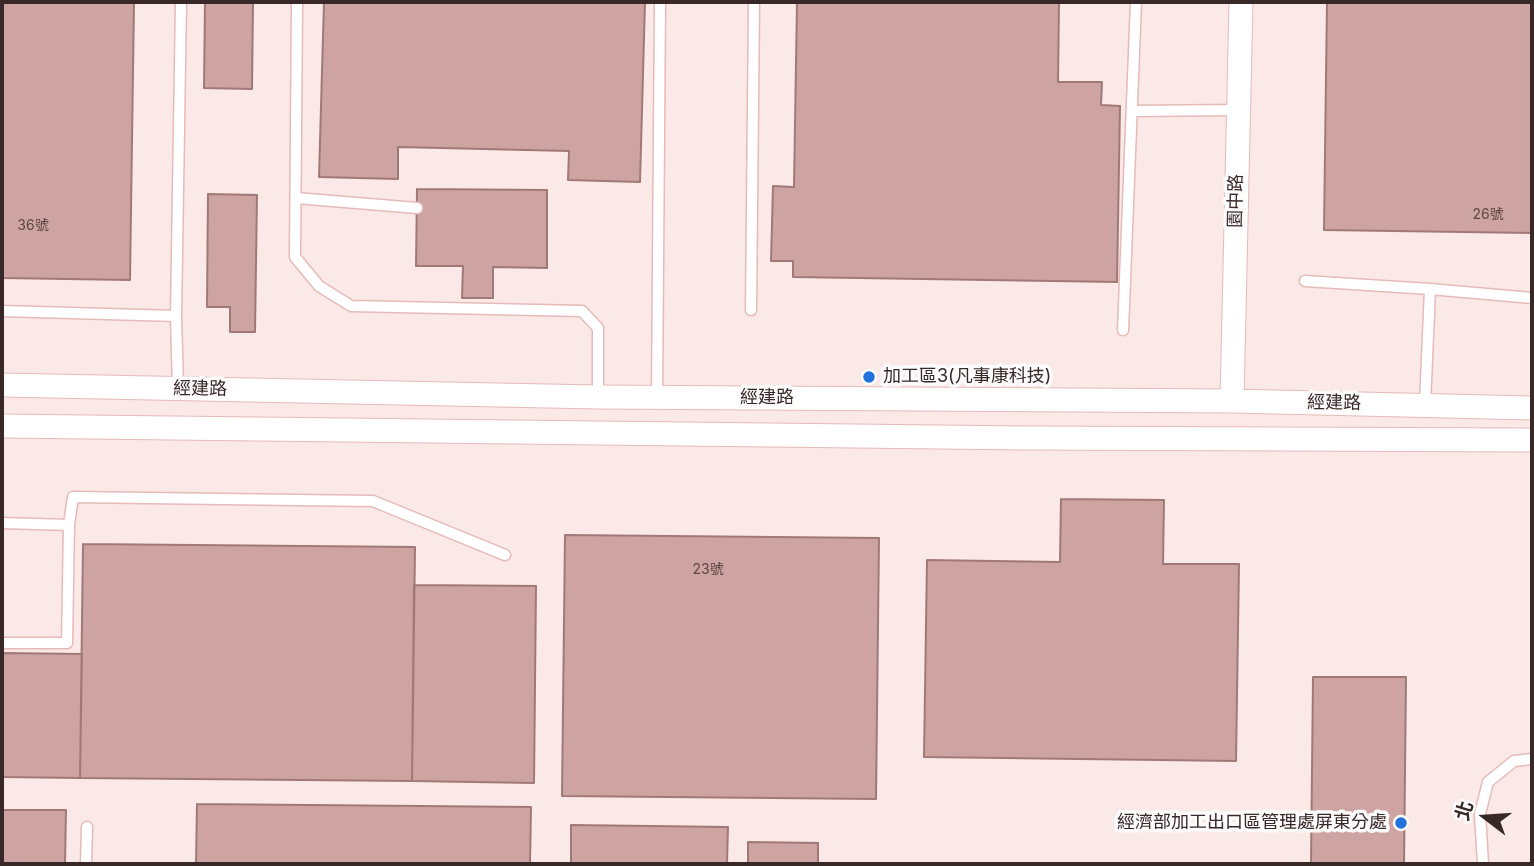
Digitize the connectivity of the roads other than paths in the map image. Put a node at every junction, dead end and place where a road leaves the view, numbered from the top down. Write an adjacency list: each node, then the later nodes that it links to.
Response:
1 (181, 2): 16 (lane)
2 (297, 2): 9 (lane)
3 (660, 2): 21 (lane)
4 (754, 2): 14 (lane)
5 (1136, 2): 8 (lane)
6 (1241, 2): 7 (street, 園中路)
7 (1238, 110): 8 (lane); 22 (street, 園中路)
8 (1132, 111): 17 (lane)
9 (296, 198): 10 (lane); 20 (lane)
10 (417, 208)
11 (1305, 281): 12 (lane)
12 (1430, 289): 13 (lane); 23 (lane)
13 (1532, 298)
14 (751, 310)
15 (2, 311): 16 (lane)
16 (176, 316): 19 (lane)
17 (1124, 330)
18 (2, 385): 19 (street, 經建路)
19 (178, 388): 20 (street, 經建路)
20 (598, 397): 21 (street, 經建路)
21 (657, 397): 22 (street, 經建路)
22 (1232, 401): 23 (street, 經建路)
23 (1424, 405): 24 (street, 經建路)
24 (1532, 408)
25 (2, 426): 26 (street, 經建路)
26 (1532, 440)
27 (2, 523): 28 (lane)
28 (69, 525): 29 (lane); 30 (lane)
29 (505, 555)
30 (2, 643)
31 (1532, 758): 34 (lane)
32 (87, 827): 33 (lane)
33 (86, 864)
34 (1483, 864)

